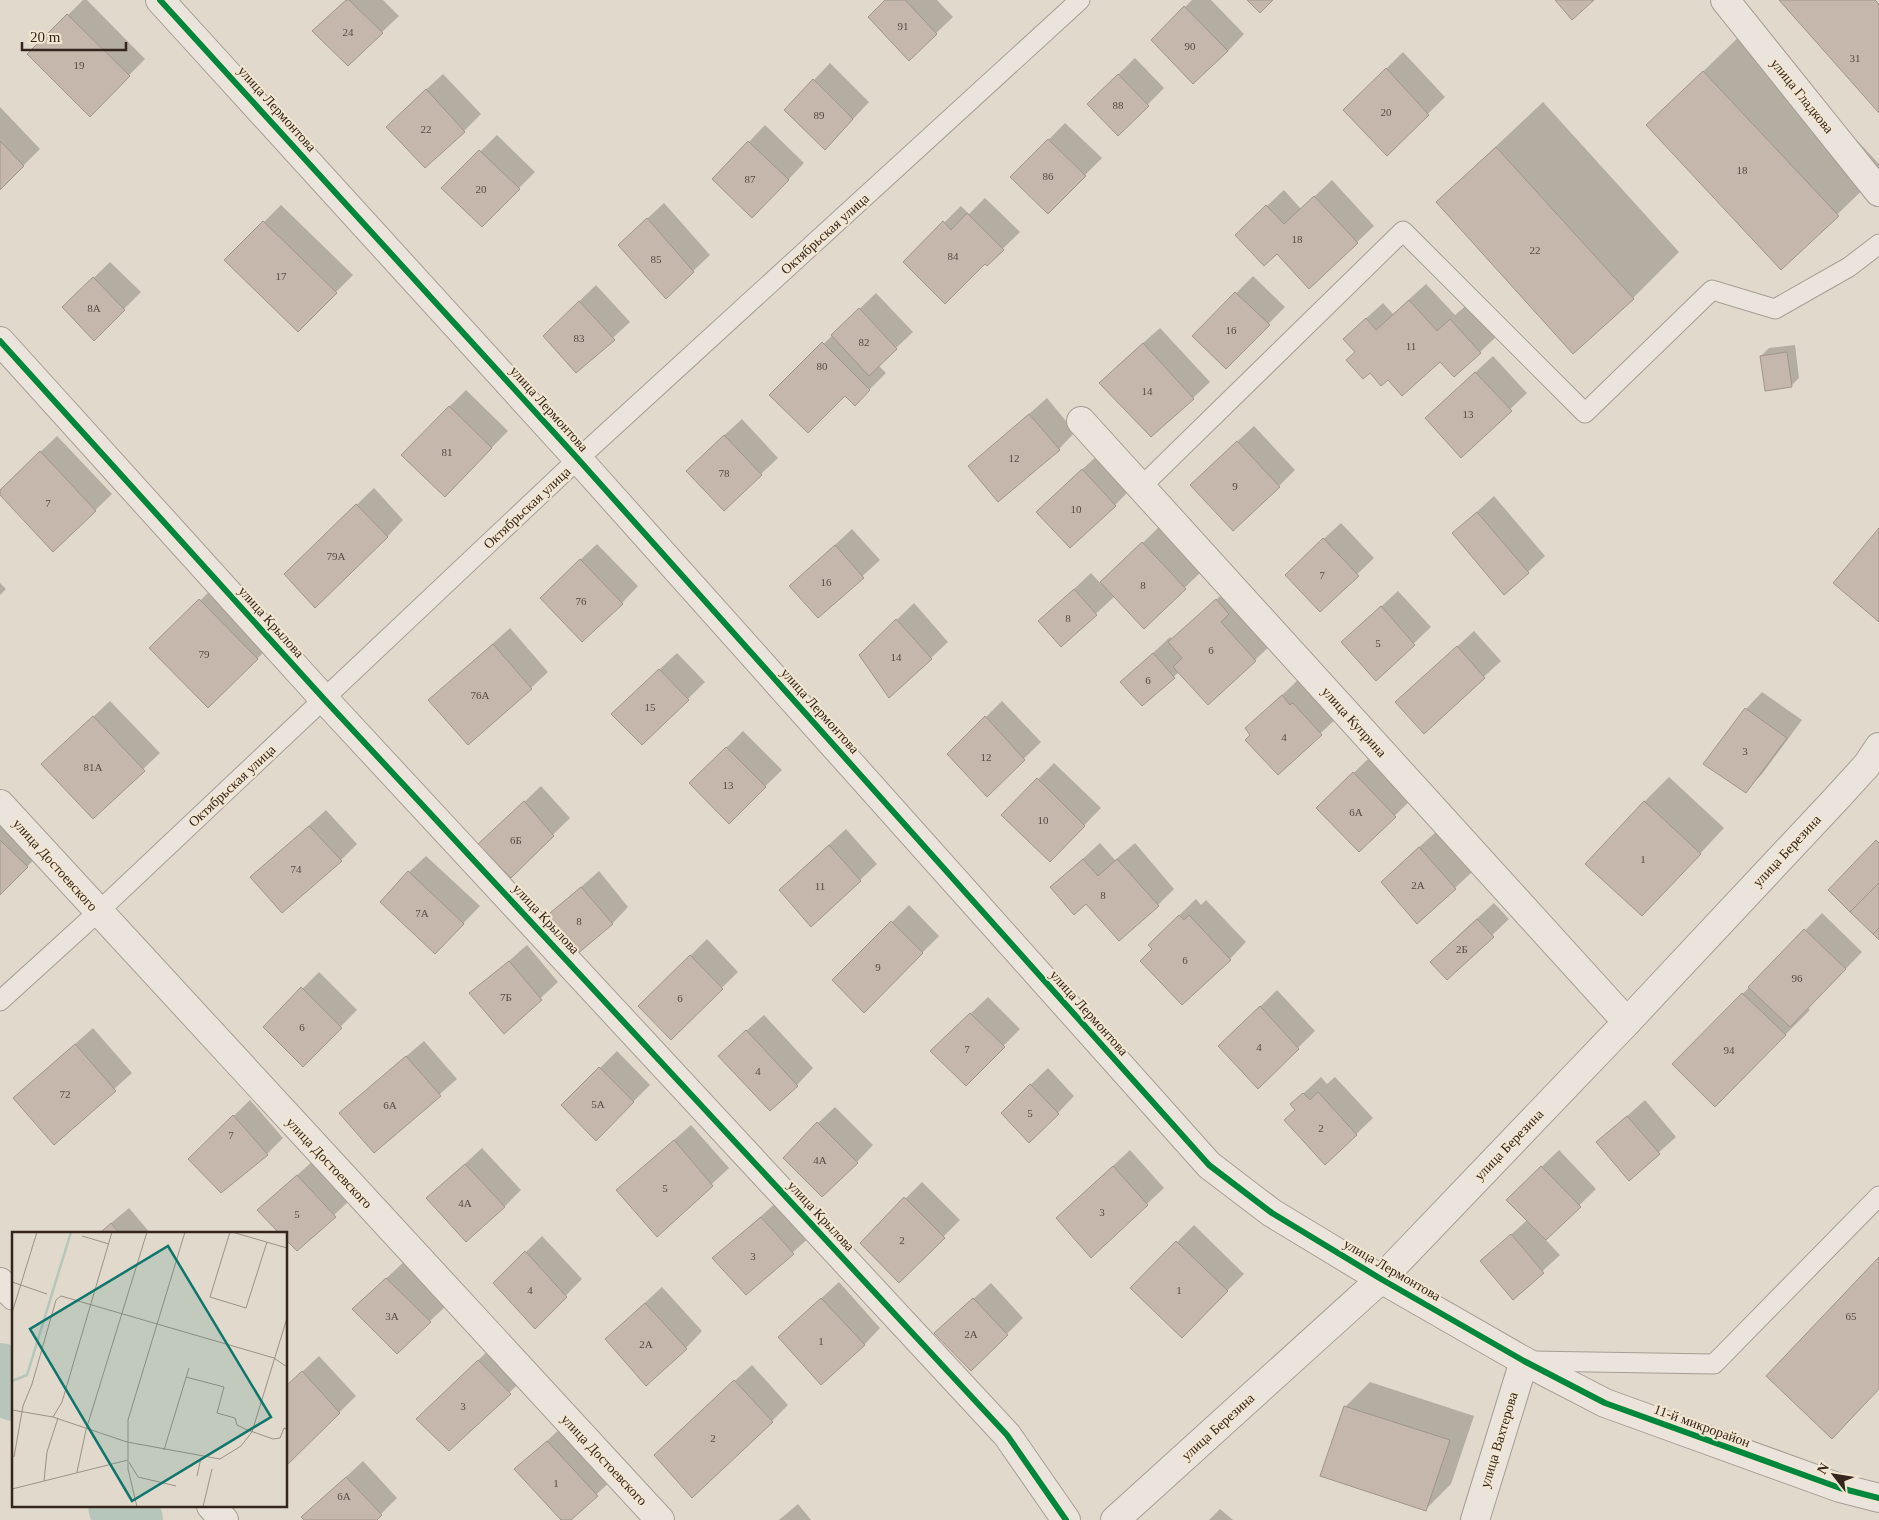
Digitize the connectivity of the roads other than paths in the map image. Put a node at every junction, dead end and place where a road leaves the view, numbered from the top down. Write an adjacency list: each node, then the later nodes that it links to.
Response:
1 (160, 0): 8 (street, улица Лермонтова)
2 (1080, 0): 8 (lane, Октябрьская улица)
3 (1725, 0): 4 (street, улица Гладкова)
4 (1879, 192)
5 (1879, 244): 9 (lane)
6 (0, 341): 10 (street, улица Крылова)
7 (1081, 421): 9 (street, улица Куприна)
8 (578, 459): 10 (lane, Октябрьская улица); 17 (street, улица Лермонтова)
9 (1141, 487): 15 (street, улица Куприна)
10 (324, 699): 13 (lane, Октябрьская улица); 25 (street, улица Крылова)
11 (1875, 763): 15 (street, улица Березина)
12 (0, 804): 13 (street, улица Достоевского)
13 (98, 912): 14 (lane, Октябрьская улица); 24 (street, улица Достоевского)
14 (0, 1001)
15 (1627, 1022): 17 (street, улица Березина)
16 (1879, 1196): 20 (lane)
17 (1381, 1279): 20 (street, улица Лермонтова); 26 (street, улица Березина)
18 (0, 1282): 19 (street)
19 (12, 1294)
20 (1524, 1361): 21 (street, 11-й микрорайон); 27 (street, улица Вахтерова)
21 (1879, 1498)
22 (213, 1508): 23 (street)
23 (224, 1520)
24 (660, 1520)
25 (1066, 1520)
26 (1115, 1520)
27 (1475, 1520)

